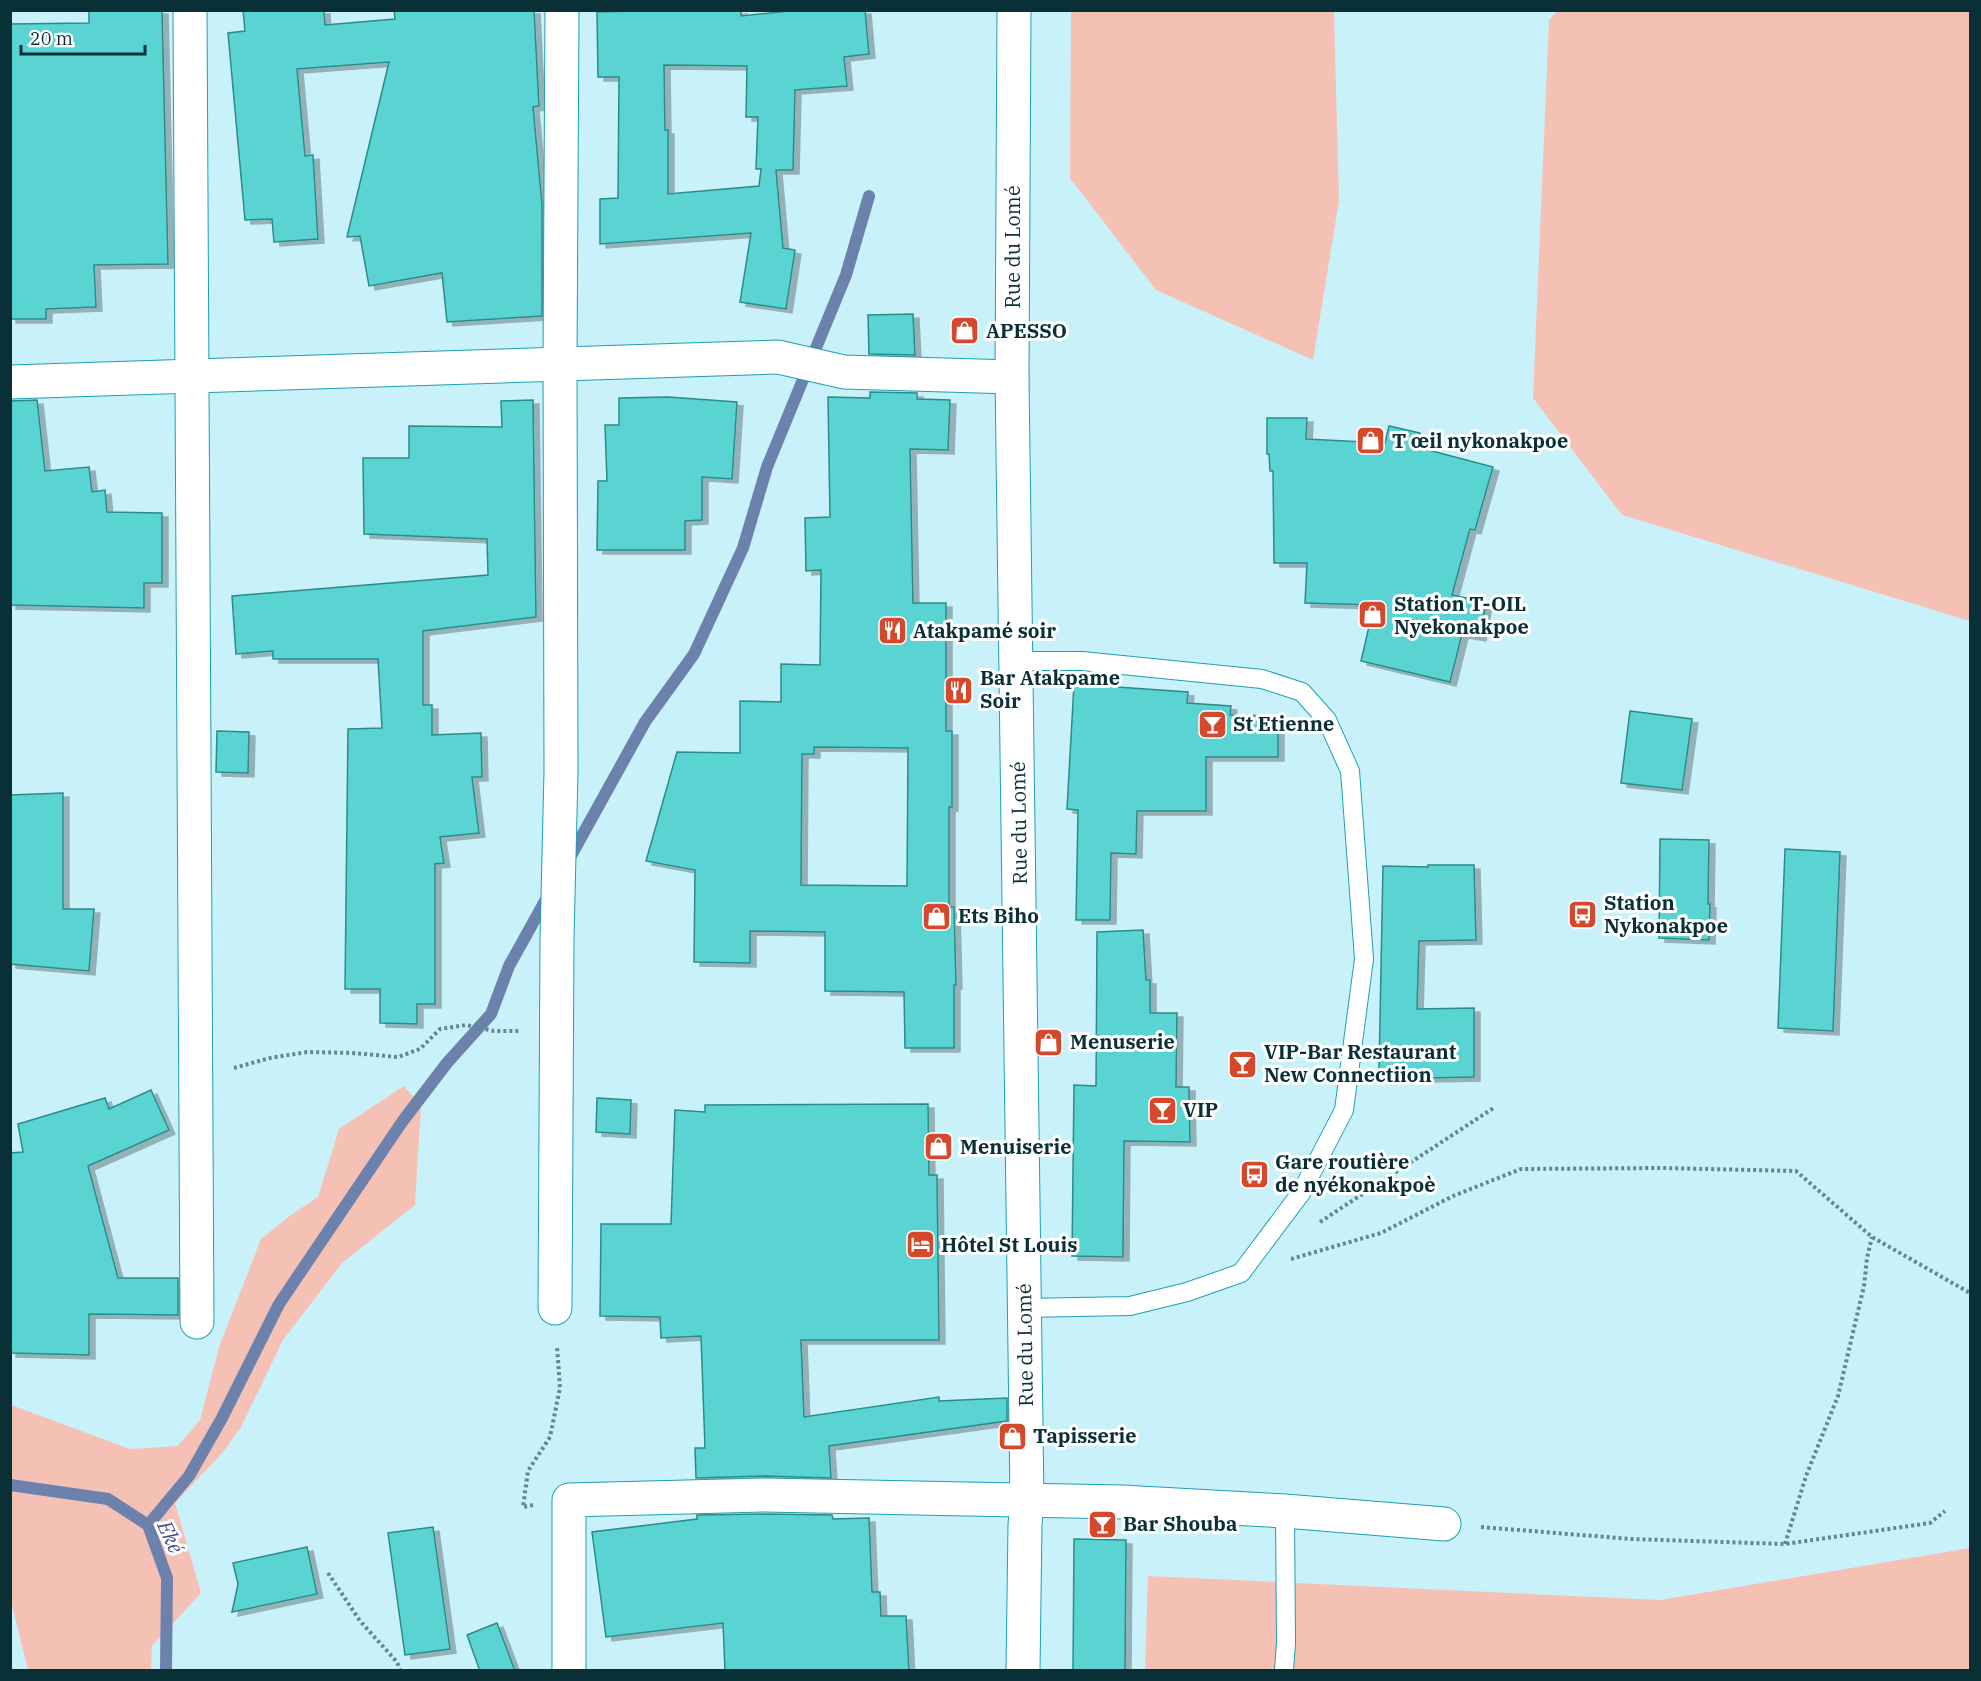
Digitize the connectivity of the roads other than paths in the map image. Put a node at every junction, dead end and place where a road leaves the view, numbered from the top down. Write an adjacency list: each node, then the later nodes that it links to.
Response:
1 (190, 10): 5 (street)
2 (561, 10): 4 (street)
3 (1014, 10): 6 (street, Rue du Lomé)
4 (560, 363): 5 (street); 6 (street); 9 (street)
5 (192, 376): 7 (street); 11 (street)
6 (1012, 377): 8 (street, Rue du Lomé)
7 (10, 382)
8 (1017, 661): 10 (street, Rue du Lomé); 10 (lane)
9 (555, 1308)
10 (1025, 1308): 12 (street, Rue du Lomé)
11 (197, 1322)
12 (1027, 1502): 13 (street); 15 (street); 16 (street, Rue du Lomé)
13 (1285, 1511): 14 (street); 17 (lane)
14 (1444, 1524)
15 (569, 1671)
16 (1023, 1671)
17 (1284, 1671)

